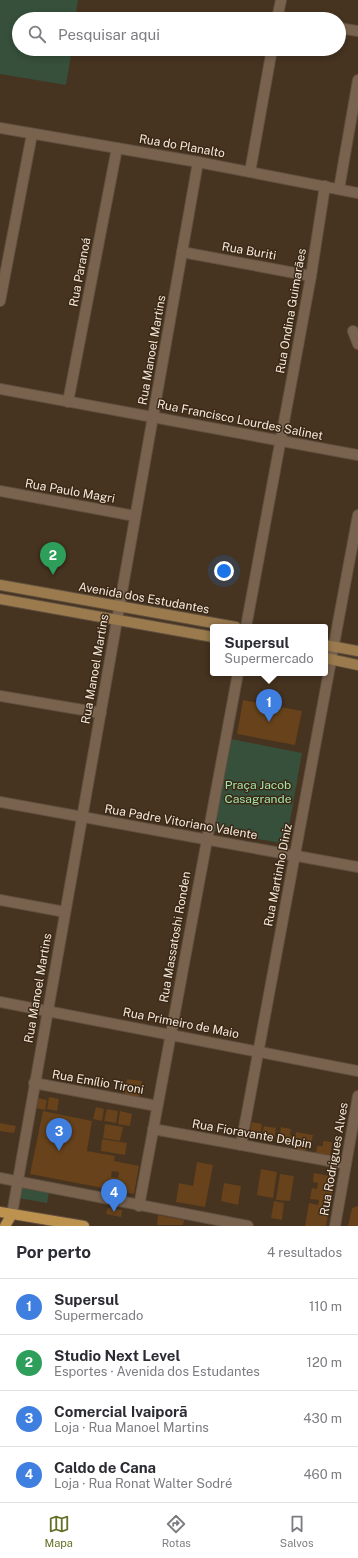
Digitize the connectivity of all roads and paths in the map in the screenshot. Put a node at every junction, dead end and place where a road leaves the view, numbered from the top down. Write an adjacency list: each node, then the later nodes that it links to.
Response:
1 (281, 0): 2 (street)
2 (278, 12)
3 (346, 29): 4 (street)
4 (358, 31)
5 (271, 56): 11 (street)
6 (358, 80): 13 (street)
7 (0, 128): 8 (street, Rua do Planalto)
8 (32, 134): 9 (street, Rua do Planalto); 17 (street)
9 (117, 148): 10 (street, Rua do Planalto); 21 (street, Rua Paranoá)
10 (198, 162): 11 (street, Rua do Planalto); 15 (street, Rua Manoel Martins)
11 (250, 172): 12 (street, Rua do Planalto)
12 (325, 186): 13 (street, Rua do Planalto); 16 (street, Rua Ondina Guimarães)
13 (338, 189): 14 (street, Rua do Planalto)
14 (358, 193)
15 (182, 252): 16 (street, Rua Buriti); 22 (street, Rua Manoel Martins)
16 (311, 276): 23 (street, Rua Ondina Guimarães)
17 (0, 301)
18 (353, 331): 19 (street)
19 (358, 344)
20 (0, 389): 21 (street, Rua Francisco Lourdes Salinet)
21 (68, 402): 22 (street, Rua Francisco Lourdes Salinet)
22 (153, 417): 23 (street, Rua Francisco Lourdes Salinet); 27 (street, Rua Manoel Martins)
23 (281, 441): 24 (street, Rua Francisco Lourdes Salinet); 35 (street)
24 (358, 455)
25 (0, 492): 27 (street, Rua Paulo Magri)
26 (358, 515): 37 (street, Rua Martinho Diniz)
27 (136, 516): 32 (street, Rua Manoel Martins)
28 (0, 585): 29 (street, Avenida dos Estudantes)
29 (27, 590): 31 (street); 32 (street, Avenida dos Estudantes)
30 (0, 599): 31 (street)
31 (24, 603): 33 (street)
32 (120, 606): 33 (street, Rua Manoel Martins); 34 (street, Avenida dos Estudantes)
33 (117, 620): 36 (street); 44 (street, Rua Manoel Martins)
34 (219, 624)
35 (247, 624)
36 (210, 637)
37 (329, 645): 38 (street); 39 (street, Rua Martinho Diniz)
38 (358, 651)
39 (328, 658): 40 (street)
40 (358, 665)
41 (237, 676): 47 (street, Rua Massatoshi Ronden)
42 (325, 676): 48 (street, Rua Martinho Diniz)
43 (0, 696): 44 (street)
44 (100, 713): 46 (street, Rua Manoel Martins)
45 (0, 802): 46 (street, Rua Padre Vitoriano Valente)
46 (82, 817): 47 (street, Rua Padre Vitoriano Valente); 51 (street, Rua Manoel Martins)
47 (206, 839): 48 (street, Rua Padre Vitoriano Valente); 54 (street, Rua Massatoshi Ronden)
48 (295, 855): 49 (street, Rua Padre Vitoriano Valente); 55 (street, Rua Martinho Diniz)
49 (358, 867)
50 (0, 900): 51 (street)
51 (65, 912): 53 (street, Rua Manoel Martins)
52 (0, 1002): 53 (street, Rua Primeiro de Maio)
53 (48, 1010): 54 (street, Rua Primeiro de Maio); 57 (street, Rua Manoel Martins)
54 (170, 1035): 55 (street, Rua Primeiro de Maio); 59 (street, Rua Massatoshi Ronden)
55 (258, 1051): 56 (street, Rua Primeiro de Maio); 61 (street, Rua Martinho Diniz)
56 (358, 1071)
57 (34, 1084): 59 (street, Rua Emílio Tironi); 64 (street, Rua Manoel Martins)
58 (358, 1096): 62 (street, Rua Rodrigues Alves)
59 (158, 1106): 60 (street, Rua Massatoshi Ronden)
60 (153, 1129): 61 (street, Rua Fioravante Delpin); 65 (street, Rua Massatoshi Ronden)
61 (240, 1145): 62 (street, Rua Fioravante Delpin)
62 (346, 1164): 71 (street, Rua Rodrigues Alves)
63 (0, 1178): 64 (street)
64 (17, 1181): 65 (street); 67 (street, Rua Manoel Martins)
65 (139, 1206): 70 (street)
66 (0, 1212): 67 (main road)
67 (12, 1214): 68 (main road); 69 (main road)
68 (5, 1226)
69 (84, 1226)
70 (248, 1226)
71 (335, 1226)

